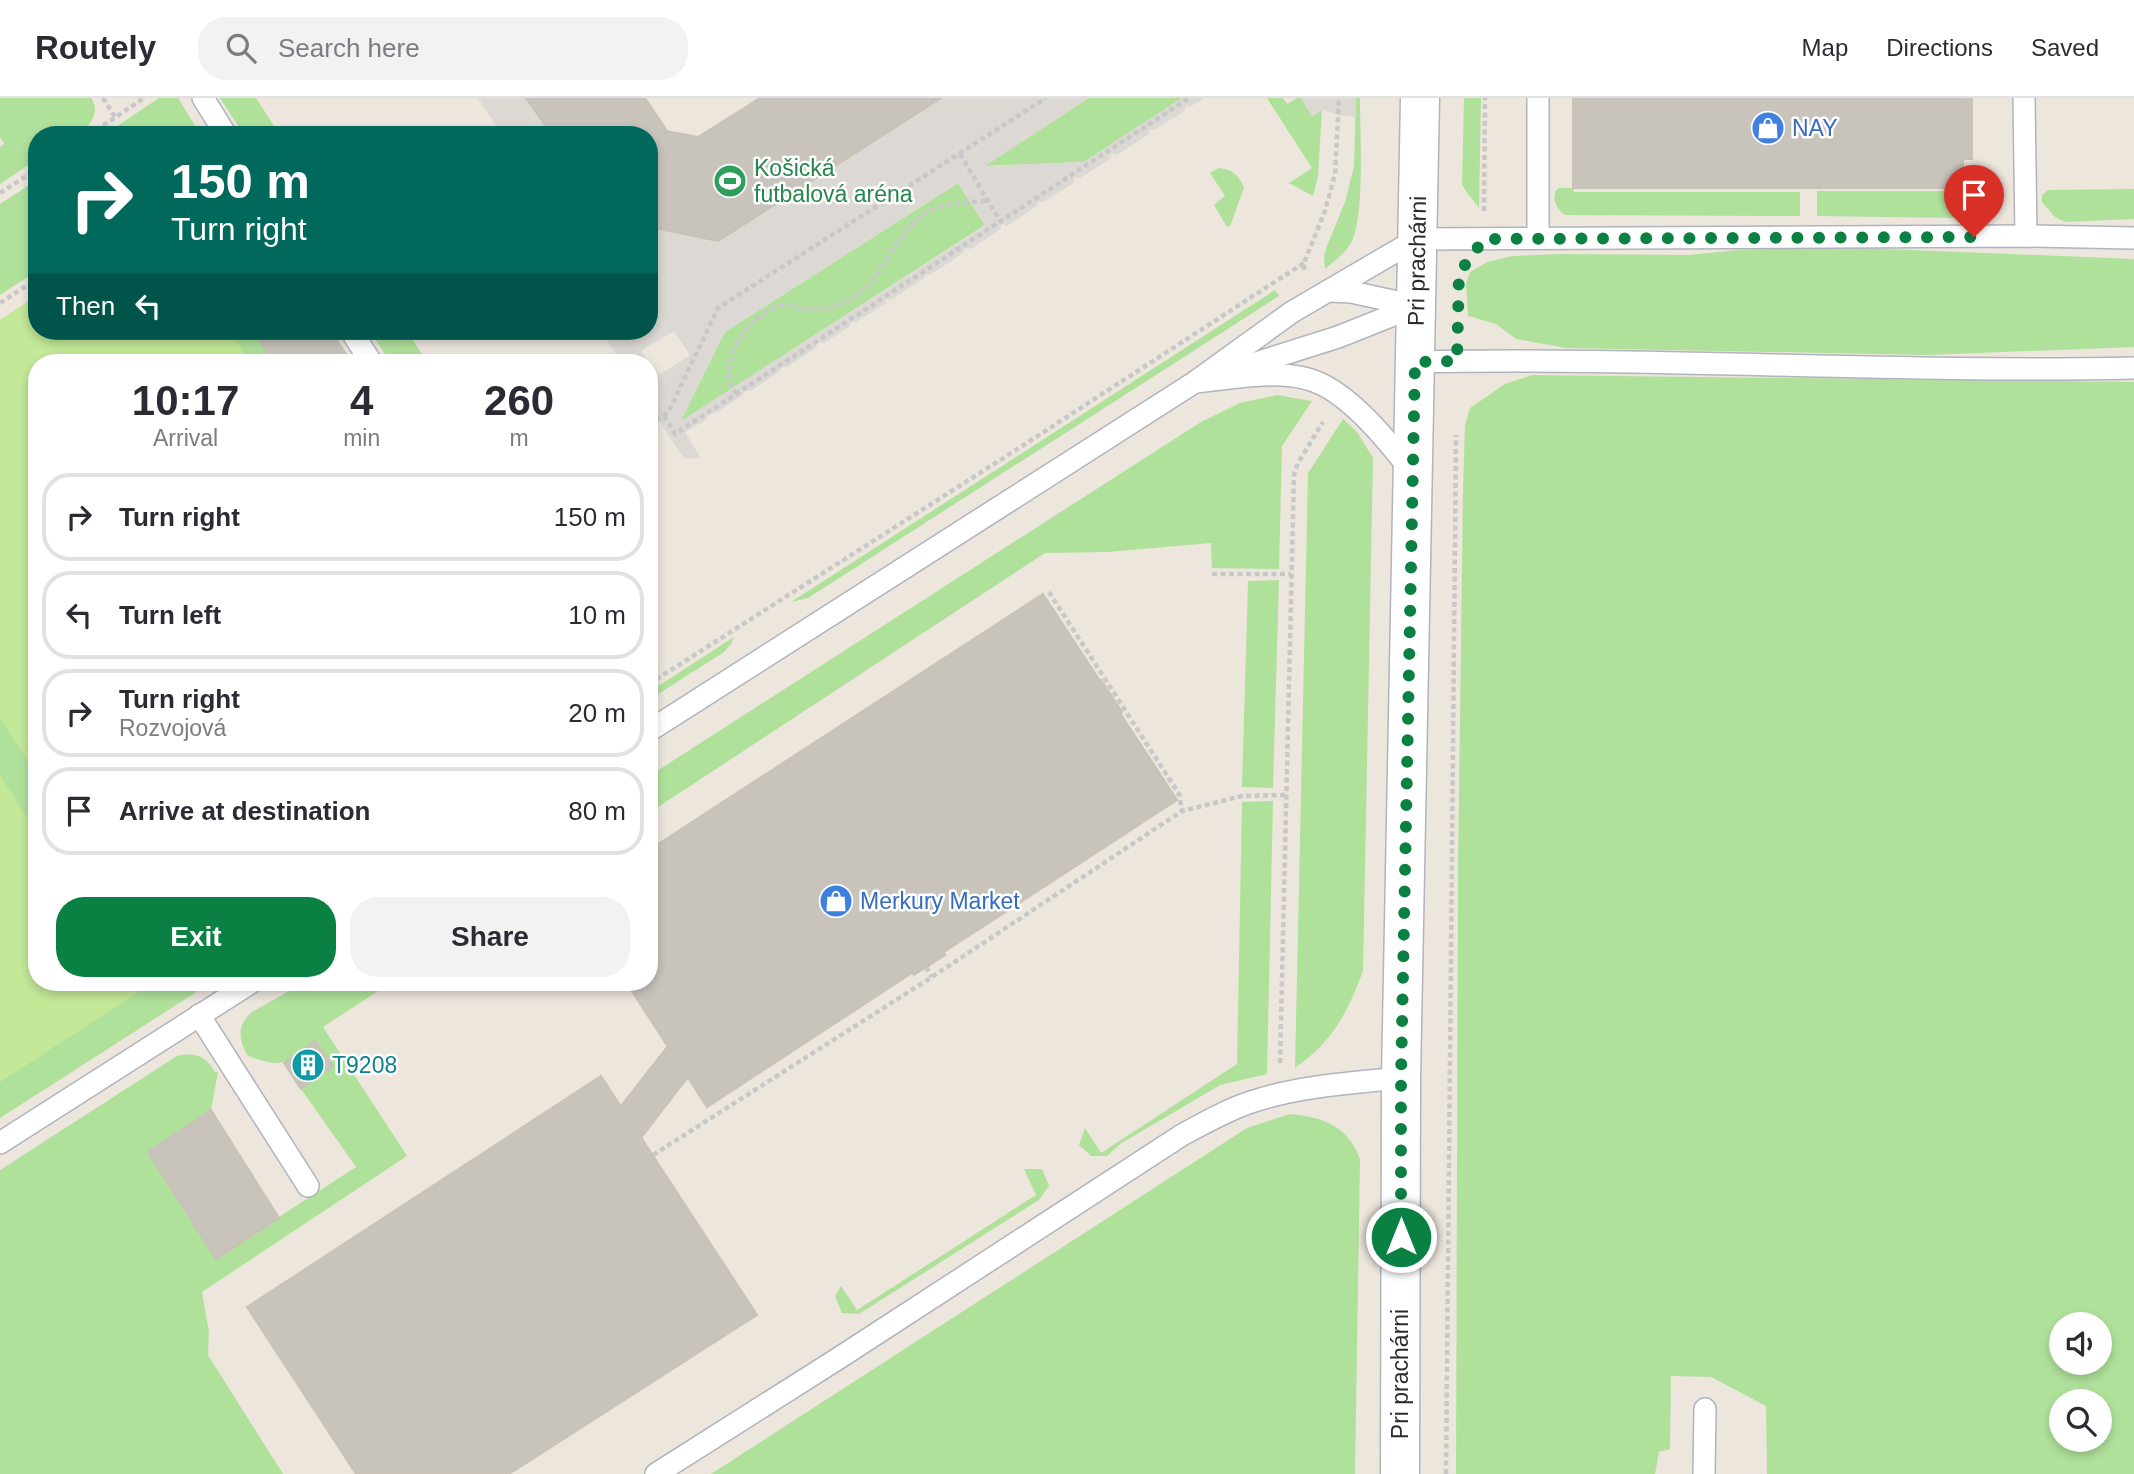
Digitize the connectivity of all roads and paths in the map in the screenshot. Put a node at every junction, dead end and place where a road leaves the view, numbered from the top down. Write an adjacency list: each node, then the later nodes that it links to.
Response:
1 (103, 98): 10 (path)
2 (144, 98): 10 (path)
3 (203, 98): 12 (lane)
4 (1046, 98): 13 (path)
5 (1189, 98): 17 (path)
6 (1420, 98): 21 (street, Pri prachárni)
7 (1485, 98): 22 (path)
8 (1538, 98): 19 (lane)
9 (2024, 98): 18 (lane)
10 (115, 117): 11 (path)
11 (102, 126)
12 (220, 126)
13 (960, 154): 16 (path); 32 (path)
14 (28, 175): 15 (path)
15 (0, 193)
16 (988, 201): 17 (path); 31 (path)
17 (1000, 221): 31 (path)
18 (2026, 236): 19 (lane); 20 (lane)
19 (1538, 238): 22 (lane)
20 (2134, 238)
21 (1417, 239): 22 (lane); 25 (lane); 27 (street, Pri prachárni)
22 (1484, 239)
23 (1304, 263): 40 (path)
24 (28, 285): 26 (path)
25 (1329, 291): 27 (lane); 30 (lane)
26 (0, 303)
27 (1416, 306): 28 (street, Pri prachárni); 30 (lane)
28 (1415, 362): 29 (lane); 36 (street, Pri prachárni)
29 (2134, 368)
30 (1195, 382): 36 (lane); 41 (lane)
31 (736, 394): 32 (path)
32 (664, 416): 33 (path)
33 (658, 420)
34 (1456, 430): 56 (path)
35 (1298, 463): 38 (path)
36 (1413, 473): 48 (street, Pri prachárni)
37 (1212, 574): 38 (path)
38 (1291, 574): 42 (path)
39 (1049, 592): 43 (path)
40 (658, 678)
41 (658, 725)
42 (1287, 795): 43 (path); 49 (path)
43 (1182, 811): 45 (path)
44 (926, 967): 45 (path)
45 (932, 977): 51 (path)
46 (238, 991): 47 (lane)
47 (199, 1015): 50 (lane); 52 (lane)
48 (1401, 1078): 49 (lane); 55 (street, Pri prachárni)
49 (1279, 1095): 54 (lane)
50 (0, 1143)
51 (653, 1156)
52 (308, 1186)
53 (1704, 1409): 57 (lane)
54 (656, 1474)
55 (1400, 1474)
56 (1446, 1474)
57 (1704, 1474)

